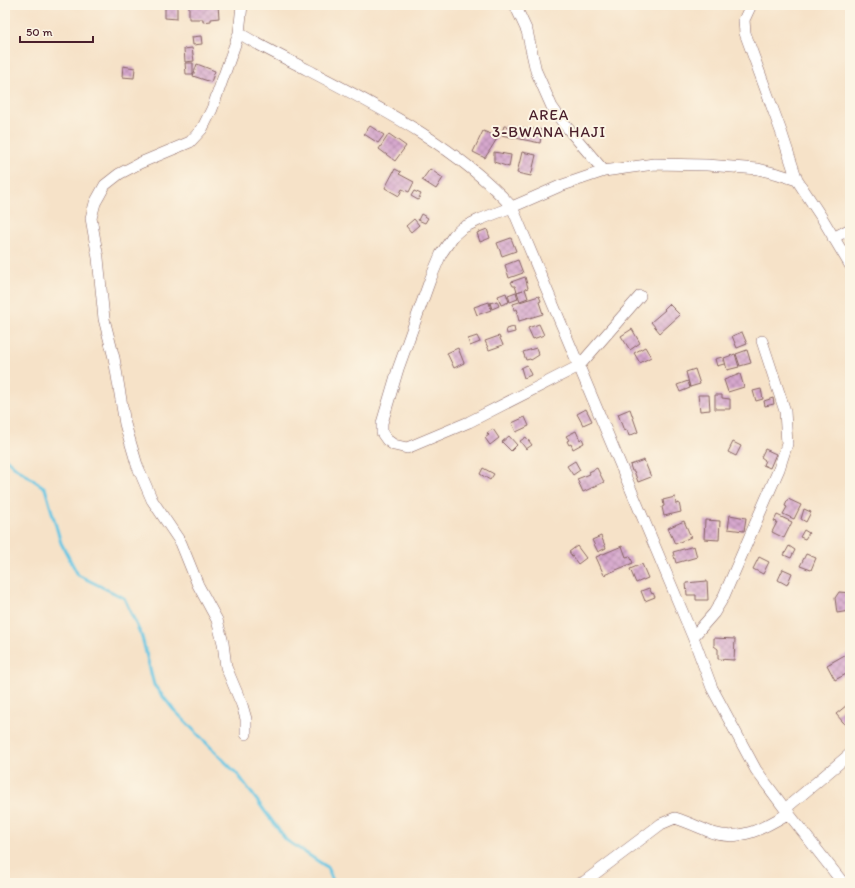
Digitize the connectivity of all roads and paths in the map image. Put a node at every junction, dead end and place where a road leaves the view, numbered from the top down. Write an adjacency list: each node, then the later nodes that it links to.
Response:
1 (242, 5): 4 (street)
2 (516, 5): 5 (street)
3 (751, 5): 6 (street)
4 (238, 33): 7 (street); 15 (street)
5 (604, 172): 6 (street); 7 (street)
6 (796, 180): 9 (street)
7 (512, 207): 13 (street); 13 (street)
8 (850, 229): 9 (street)
9 (834, 238): 10 (street)
10 (850, 265)
11 (640, 296): 13 (street)
12 (762, 341): 14 (street)
13 (579, 366): 14 (street)
14 (693, 637): 17 (street)
15 (246, 734)
16 (850, 754): 17 (street)
17 (787, 811): 18 (street); 19 (street)
18 (581, 883)
19 (843, 883)

